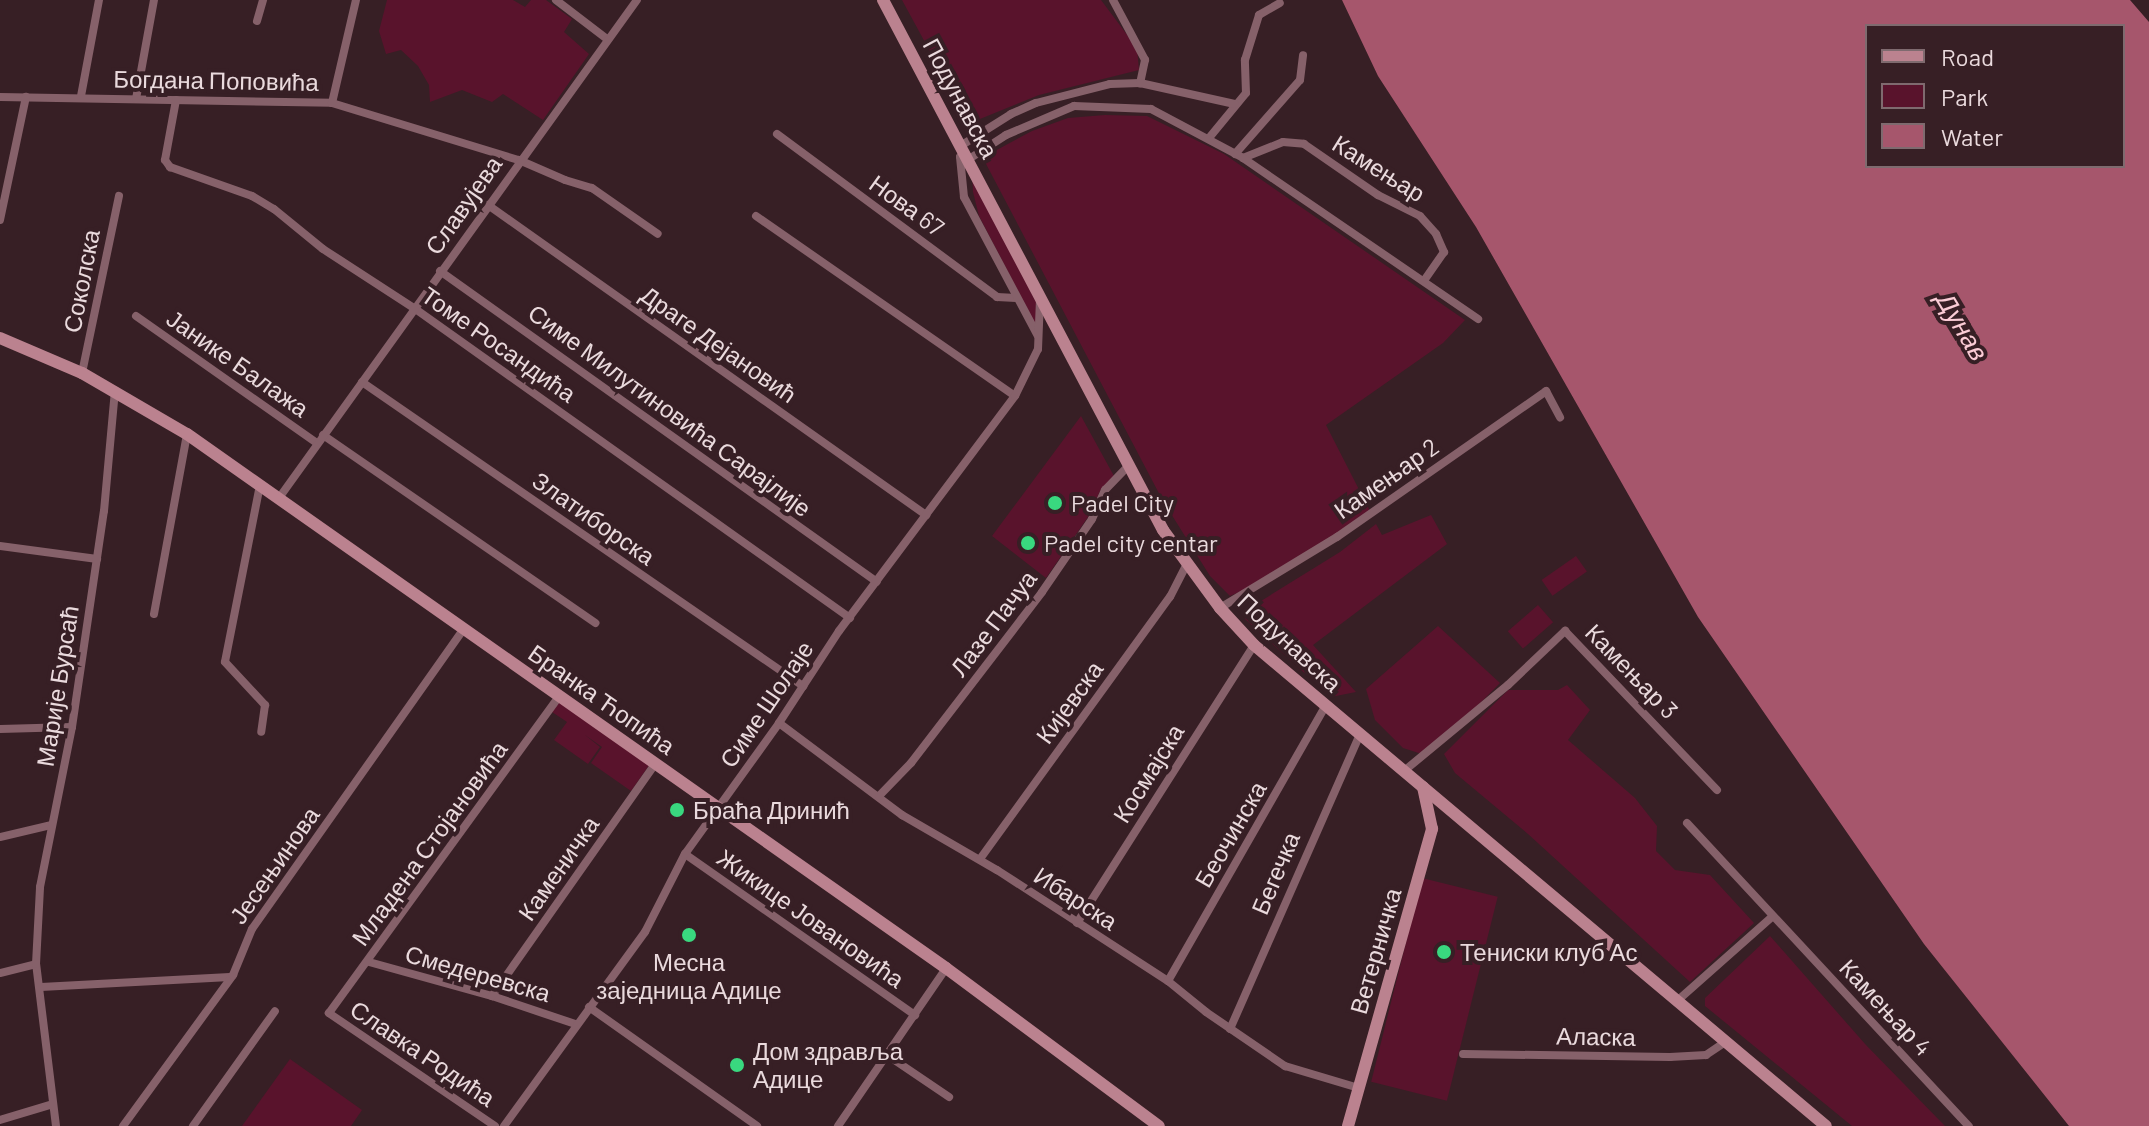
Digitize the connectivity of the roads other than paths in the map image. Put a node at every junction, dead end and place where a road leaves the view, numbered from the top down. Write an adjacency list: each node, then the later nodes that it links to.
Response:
1 (99, 0): 14 (street)
2 (154, 0): 17 (street)
3 (263, 0): 10 (street)
4 (356, 0): 19 (street)
5 (556, 0): 11 (street)
6 (637, 0): 11 (street, Славујева)
7 (883, 0): 23 (street, Подунавска)
8 (1113, 0): 13 (street)
9 (1280, 3): 20 (street)
10 (257, 21)
11 (607, 39): 25 (street, Славујева)
12 (1303, 55): 24 (street)
13 (1140, 83): 20 (street); 23 (street)
14 (81, 96): 16 (street, Богдана Поповића); 17 (street, Богдана Поповића)
15 (0, 97): 16 (street, Богдана Поповића)
16 (26, 97): 29 (street)
17 (136, 99): 18 (street, Богдана Поповића)
18 (176, 100): 19 (street, Богдана Поповића); 35 (street, Томе Росандића)
19 (332, 103): 25 (street, Богдана Поповића)
20 (1235, 104): 22 (street)
21 (777, 134): 33 (street, Нова 67)
22 (1209, 138): 23 (street); 24 (street)
23 (965, 152): 33 (street, Нова 67); 34 (street, Подунавска)
24 (1239, 156): 32 (street); 32 (street, Камењар)
25 (519, 160): 27 (street, Славујева); 30 (street, Богдана Поповића)
26 (119, 196): 40 (street, Соколска)
27 (488, 205): 31 (street, Славујева); 50 (street, Драге Дејановић)
28 (756, 216): 43 (street)
29 (0, 220)
30 (658, 234)
31 (440, 271): 35 (street, Славујева); 54 (street, Симе Милутиновића Сарајлије)
32 (1424, 281): 37 (street)
33 (1016, 298): 38 (street, Нова 67)
34 (1041, 299): 38 (street, Симе Шолаје); 47 (street, Подунавска)
35 (414, 308): 41 (street, Славујева); 57 (street, Томе Росандића)
36 (136, 316): 46 (street, Јанике Балажа)
37 (1478, 319)
38 (1038, 336): 43 (street, Симе Шолаје)
39 (0, 338): 40 (street, Бранка Ћопића)
40 (82, 373): 42 (street, Бранка Ћопића)
41 (362, 382): 46 (street, Славујева); 61 (street, Златиборска)
42 (115, 390): 45 (street, Бранка Ћопића); 52 (street, Марије Бурсаћ)
43 (1015, 396): 50 (street, Симе Шолаје)
44 (1560, 417): 55 (street, Камењар 2)
45 (187, 434): 48 (street, Бранка Ћопића); 56 (street)
46 (320, 439): 49 (street, Славујева); 58 (street)
47 (1128, 466): 53 (street, Подунавска); 73 (street, Лазе Пачуа)
48 (260, 485): 49 (street, Бранка Ћопића); 67 (street)
49 (279, 498): 59 (street, Бранка Ћопића)
50 (926, 515): 54 (street, Симе Шолаје)
51 (0, 546): 52 (street)
52 (97, 559): 65 (street, Марије Бурсаћ)
53 (1186, 566): 55 (street, Подунавска); 79 (street, Кијевска)
54 (877, 582): 57 (street, Симе Шолаје)
55 (1220, 608): 60 (street, Подунавска)
56 (154, 614)
57 (850, 618): 61 (street, Симе Шолаје)
58 (596, 623)
59 (464, 629): 62 (street, Бранка Ћопића); 86 (street, Јесењинова)
60 (1254, 645): 63 (street, Подунавска); 81 (street, Космајска)
61 (803, 686): 64 (street, Симе Шолаје)
62 (559, 696): 69 (street, Бранка Ћопића); 82 (street, Младена Стојановића)
63 (1326, 705): 68 (street, Подунавска); 87 (street, Беочинска)
64 (779, 723): 73 (street, Ибарска); 74 (street, Симе Шолаје)
65 (72, 727): 66 (street); 76 (street, Марије Бурсаћ)
66 (0, 729)
67 (261, 732)
68 (1360, 734): 70 (street, Подунавска); 96 (street, Бегечка)
69 (656, 763): 74 (street, Бранка Ћопића); 89 (street, Каменичка)
70 (1404, 771): 71 (street, Подунавска); 72 (street, Камењар 3)
71 (1423, 787): 90 (street, Подунавска); 100 (street, Ветерничка)
72 (1717, 790)
73 (879, 796): 79 (street, Ибарска)
74 (719, 808): 78 (street, Симе Шолаје); 84 (street, Бранка Ћопића)
75 (1687, 823): 80 (street, Камењар 4)
76 (51, 825): 77 (street); 83 (street, Марије Бурсаћ)
77 (0, 837)
78 (685, 854): 91 (street, Симе Шолаје); 94 (street, Жикице Јовановића)
79 (980, 859): 81 (street, Ибарска)
80 (1772, 917): 90 (street); 114 (street, Камењар 4)
81 (1077, 923): 87 (street, Ибарска)
82 (369, 962): 89 (street, Смедеревска); 93 (street, Младена Стојановића)
83 (36, 964): 85 (street); 88 (street, Марије Бурсаћ)
84 (946, 968): 94 (street); 112 (street, Бранка Ћопића)
85 (0, 973)
86 (230, 977): 88 (street); 106 (street, Јесењинова)
87 (1168, 981): 96 (street, Ибарска)
88 (41, 987): 102 (street, Марије Бурсаћ)
89 (492, 996): 95 (street, Смедеревска)
90 (1677, 1001): 97 (street, Подунавска)
91 (589, 1007): 95 (street, Симе Шолаје); 110 (street)
92 (275, 1011): 107 (street)
93 (329, 1013): 108 (street, Славка Родића)
94 (915, 1015): 99 (street)
95 (575, 1024): 109 (street, Симе Шолаје)
96 (1230, 1029): 100 (street, Ибарска)
97 (1725, 1042): 98 (street, Аласка); 104 (street, Подунавска)
98 (1463, 1054)
99 (887, 1055): 101 (street); 111 (street)
100 (1359, 1088): 113 (street, Ветерничка)
101 (949, 1097)
102 (53, 1104): 103 (street); 105 (street, Марије Бурсаћ)
103 (0, 1120)
104 (1822, 1125)
105 (56, 1126)
106 (123, 1126)
107 (193, 1126)
108 (495, 1126)
109 (504, 1126)
110 (757, 1126)
111 (838, 1126)
112 (1159, 1126)
113 (1348, 1126)
114 (1969, 1126)

